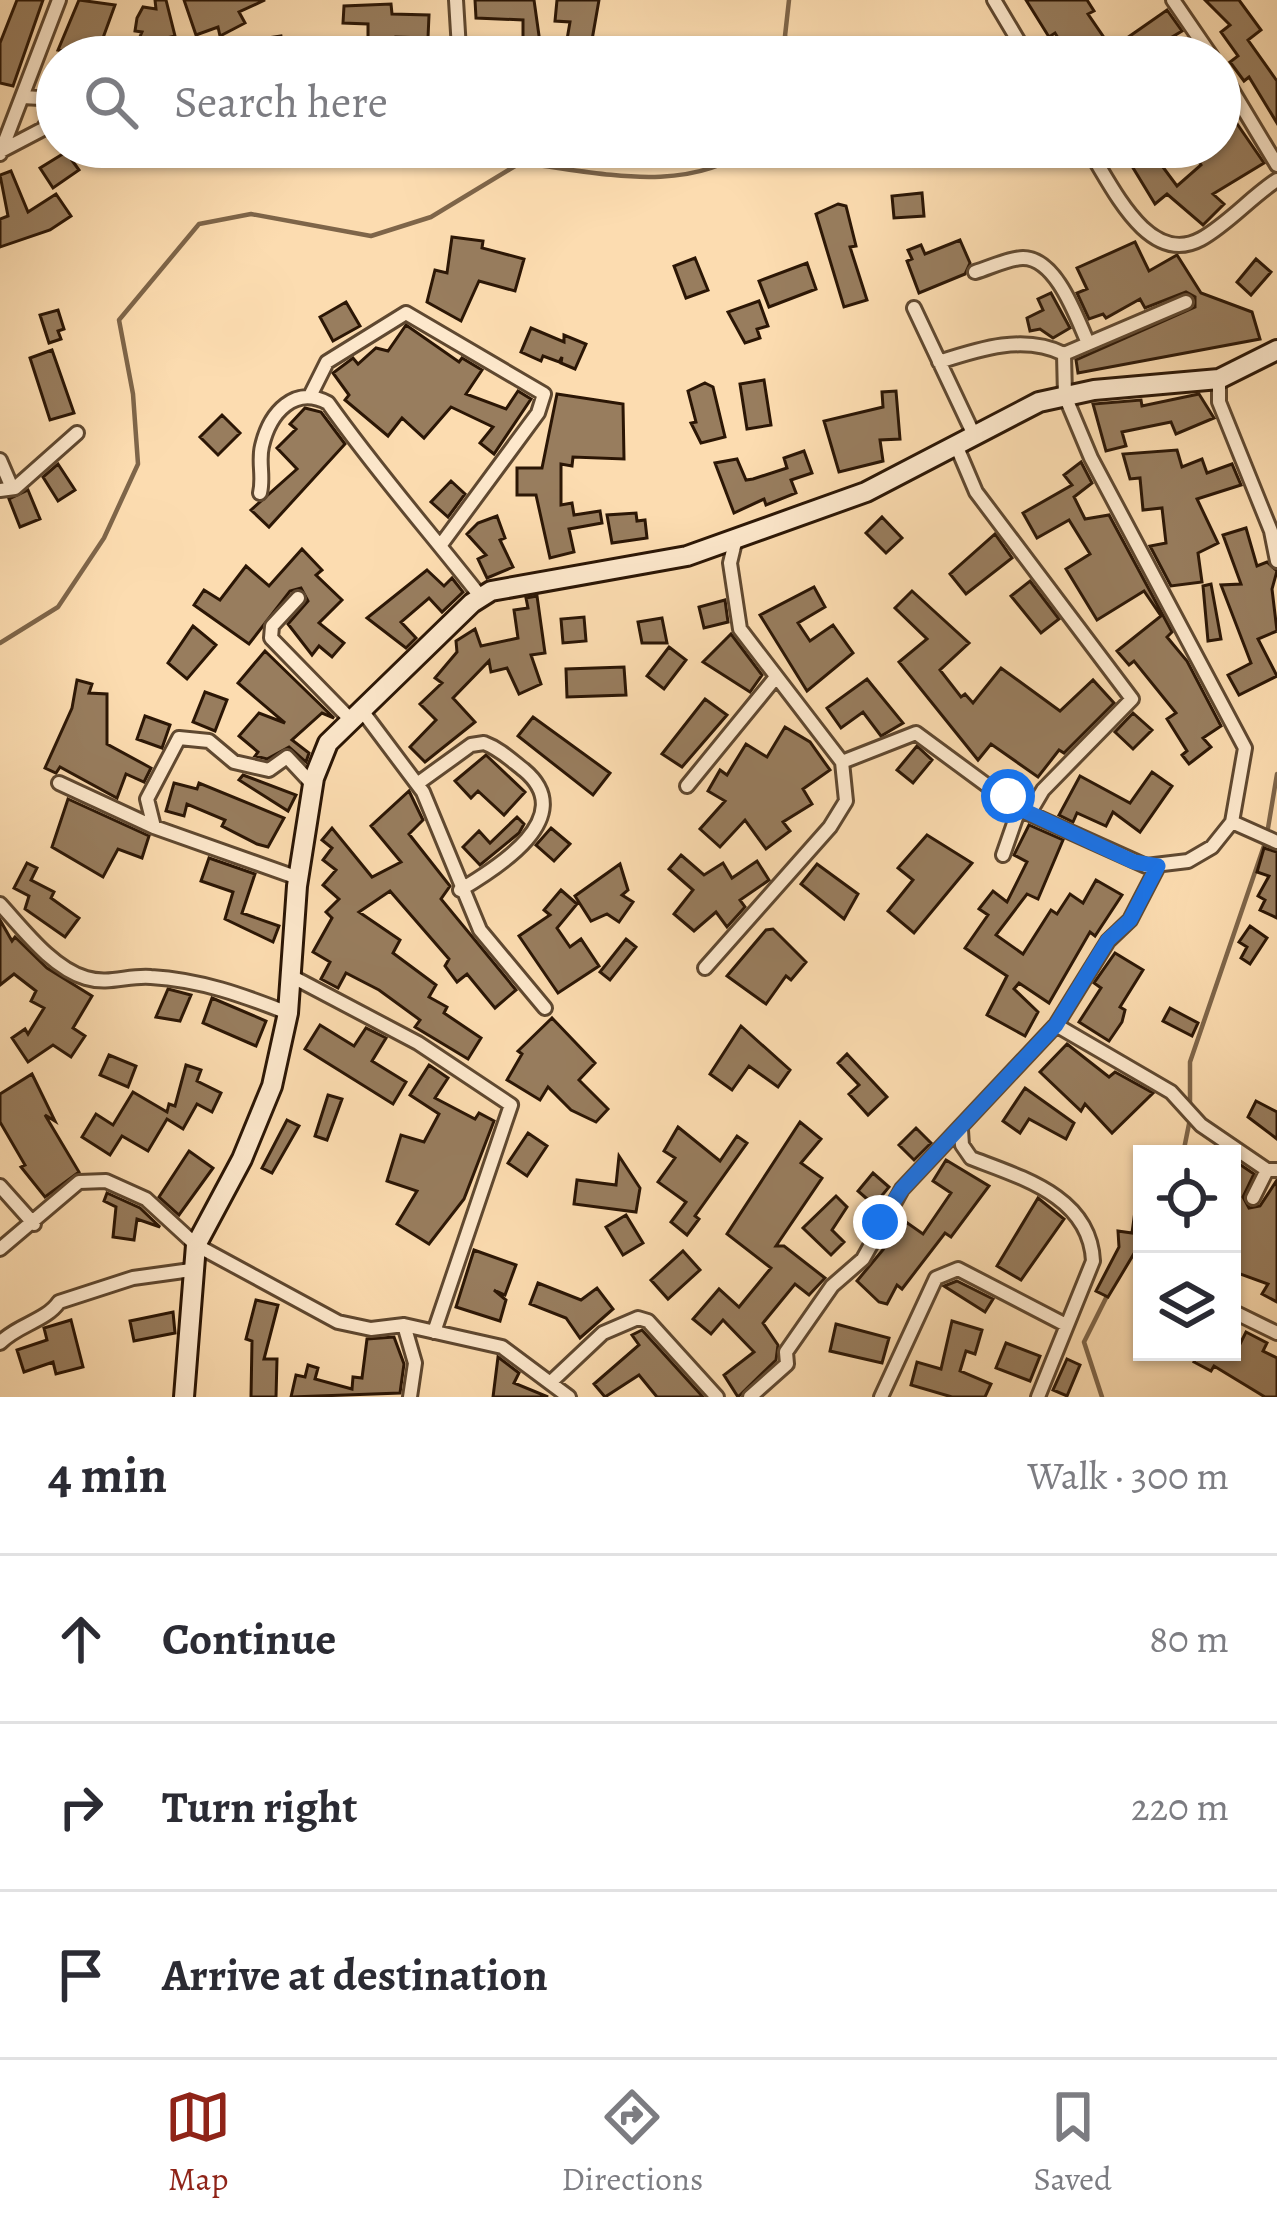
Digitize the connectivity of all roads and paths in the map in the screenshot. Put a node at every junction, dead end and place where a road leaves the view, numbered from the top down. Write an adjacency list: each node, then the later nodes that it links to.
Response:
1 (59, 0): 5 (street)
2 (456, 0): 6 (street)
3 (994, 0): 7 (street)
4 (1173, 0): 8 (street)
5 (45, 36)
6 (458, 36)
7 (1015, 36)
8 (1198, 36)
9 (36, 60): 10 (street)
10 (22, 97): 11 (street); 14 (street)
11 (36, 98)
12 (1241, 105): 15 (street)
13 (36, 133): 14 (street)
14 (1, 153)
15 (1277, 165)
16 (1102, 168): 17 (street)
17 (1277, 180)
18 (975, 272): 21 (street)
19 (1186, 302): 21 (street)
20 (914, 308): 24 (street)
21 (1088, 343): 23 (street)
22 (1277, 350): 25 (street)
23 (1064, 354): 24 (street); 27 (street)
24 (939, 362): 29 (street)
25 (1219, 379): 27 (street); 35 (street)
26 (311, 394): 32 (street); 34 (street); 34 (street)
27 (1065, 396): 29 (street); 46 (street)
28 (77, 434): 31 (street)
29 (965, 440): 33 (street); 45 (street)
30 (0, 460): 31 (street)
31 (6, 489)
32 (260, 493)
33 (736, 536): 36 (street); 38 (street)
34 (440, 546): 36 (street)
35 (1277, 561)
36 (480, 596): 39 (street)
37 (298, 598): 39 (street)
38 (776, 677): 40 (street); 44 (street)
39 (358, 716): 42 (street); 43 (street)
40 (842, 762): 45 (street); 54 (street)
41 (58, 783): 47 (street)
42 (417, 784): 52 (street); 52 (street)
43 (313, 785): 47 (street); 51 (street)
44 (687, 786)
45 (1025, 810): 49 (street); 50 (street)
46 (1232, 822): 48 (street); 50 (street)
47 (154, 827): 51 (street)
48 (1277, 842)
49 (1004, 855)
50 (1158, 866): 58 (street)
51 (298, 878): 55 (street)
52 (460, 890): 56 (street)
53 (0, 904): 57 (street)
54 (706, 968)
55 (291, 976): 57 (street); 70 (street)
56 (545, 1009)
57 (288, 1013): 64 (street)
58 (1056, 1025): 59 (street); 60 (street)
59 (962, 1130): 69 (street); 78 (street)
60 (1272, 1170): 62 (street)
61 (0, 1186): 63 (street)
62 (1253, 1198)
63 (34, 1224): 64 (street); 65 (street)
64 (196, 1245): 66 (street); 68 (street)
65 (0, 1249)
66 (191, 1270): 72 (street); 74 (street)
67 (1241, 1315): 71 (street)
68 (404, 1325): 70 (street); 75 (street)
69 (1066, 1325): 79 (street); 80 (street)
70 (434, 1332): 73 (street)
71 (1277, 1333)
72 (0, 1343)
73 (552, 1381): 76 (street); 77 (street)
74 (184, 1397)
75 (410, 1397)
76 (569, 1397)
77 (717, 1397)
78 (750, 1397)
79 (880, 1397)
80 (1038, 1397)

